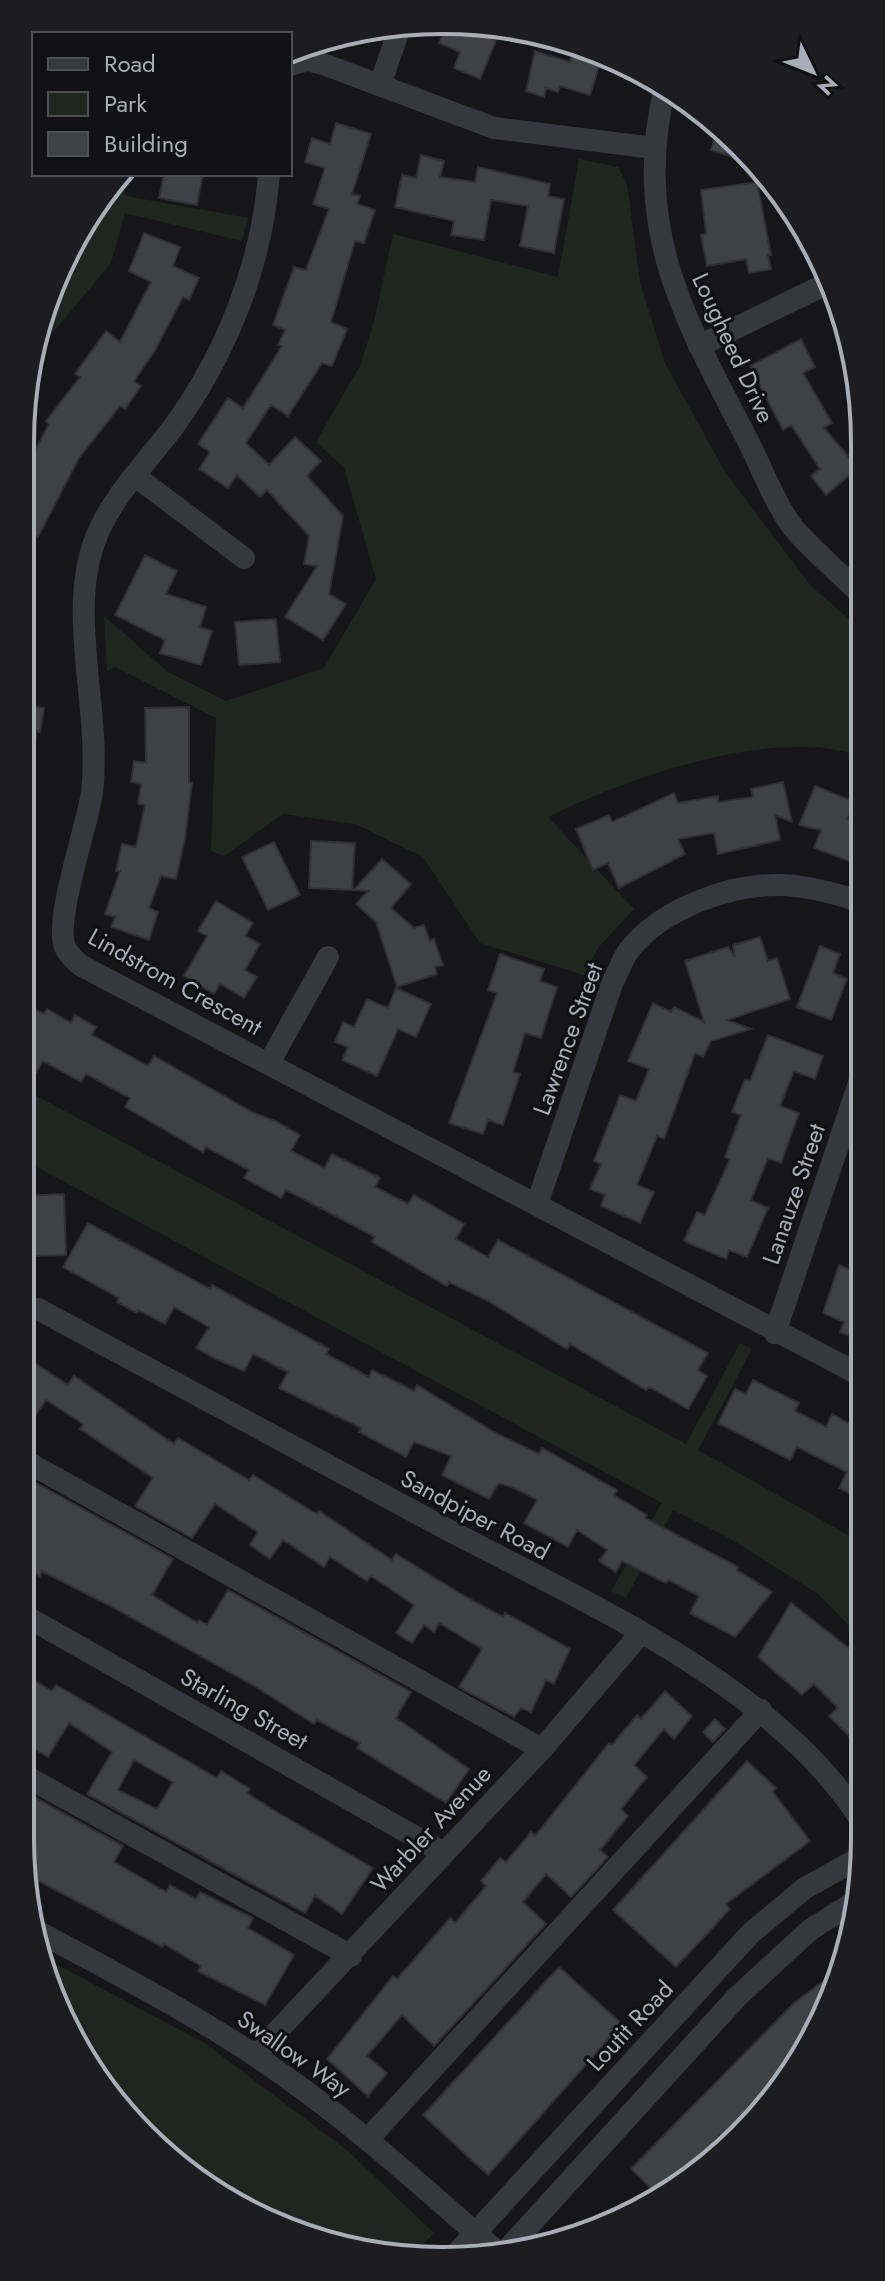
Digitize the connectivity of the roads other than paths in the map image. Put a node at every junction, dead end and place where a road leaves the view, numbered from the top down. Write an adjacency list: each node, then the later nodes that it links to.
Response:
1 (397, 36): 3 (street)
2 (292, 64): 3 (street)
3 (380, 85): 5 (street)
4 (663, 99): 5 (street, Lougheed Drive)
5 (654, 148): 8 (street, Lougheed Drive)
6 (269, 176): 9 (street, Lindstrom Crescent)
7 (820, 287): 8 (street)
8 (699, 346): 11 (street, Lougheed Drive)
9 (135, 476): 10 (street); 14 (street, Lindstrom Crescent)
10 (244, 558)
11 (851, 584)
12 (851, 899): 16 (street, Lawrence Street)
13 (328, 957): 14 (street)
14 (269, 1063): 16 (street, Lindstrom Crescent)
15 (851, 1107): 18 (street, Lanauze Street)
16 (537, 1204): 18 (street, Lindstrom Crescent)
17 (34, 1310): 22 (street, Sandpiper Road)
18 (775, 1333): 19 (street, Lindstrom Crescent)
19 (851, 1371)
20 (34, 1466): 24 (street)
21 (34, 1621): 27 (street, Starling Street)
22 (641, 1633): 23 (street, Sandpiper Road); 24 (street, Warbler Avenue)
23 (761, 1710): 26 (street, Sandpiper Road); 33 (street)
24 (542, 1749): 27 (street, Warbler Avenue)
25 (34, 1781): 31 (street)
26 (851, 1807)
27 (442, 1852): 31 (street, Warbler Avenue)
28 (850, 1863): 34 (street, Loutit Road)
29 (845, 1908): 35 (street)
30 (46, 1936): 32 (street, Swallow Way)
31 (351, 1956): 32 (street, Warbler Avenue)
32 (255, 2055): 33 (street, Swallow Way)
33 (368, 2139): 34 (street, Swallow Way)
34 (476, 2233): 36 (street, Swallow Way); 37 (street, Loutit Road)
35 (514, 2240)
36 (490, 2244)
37 (463, 2246)

